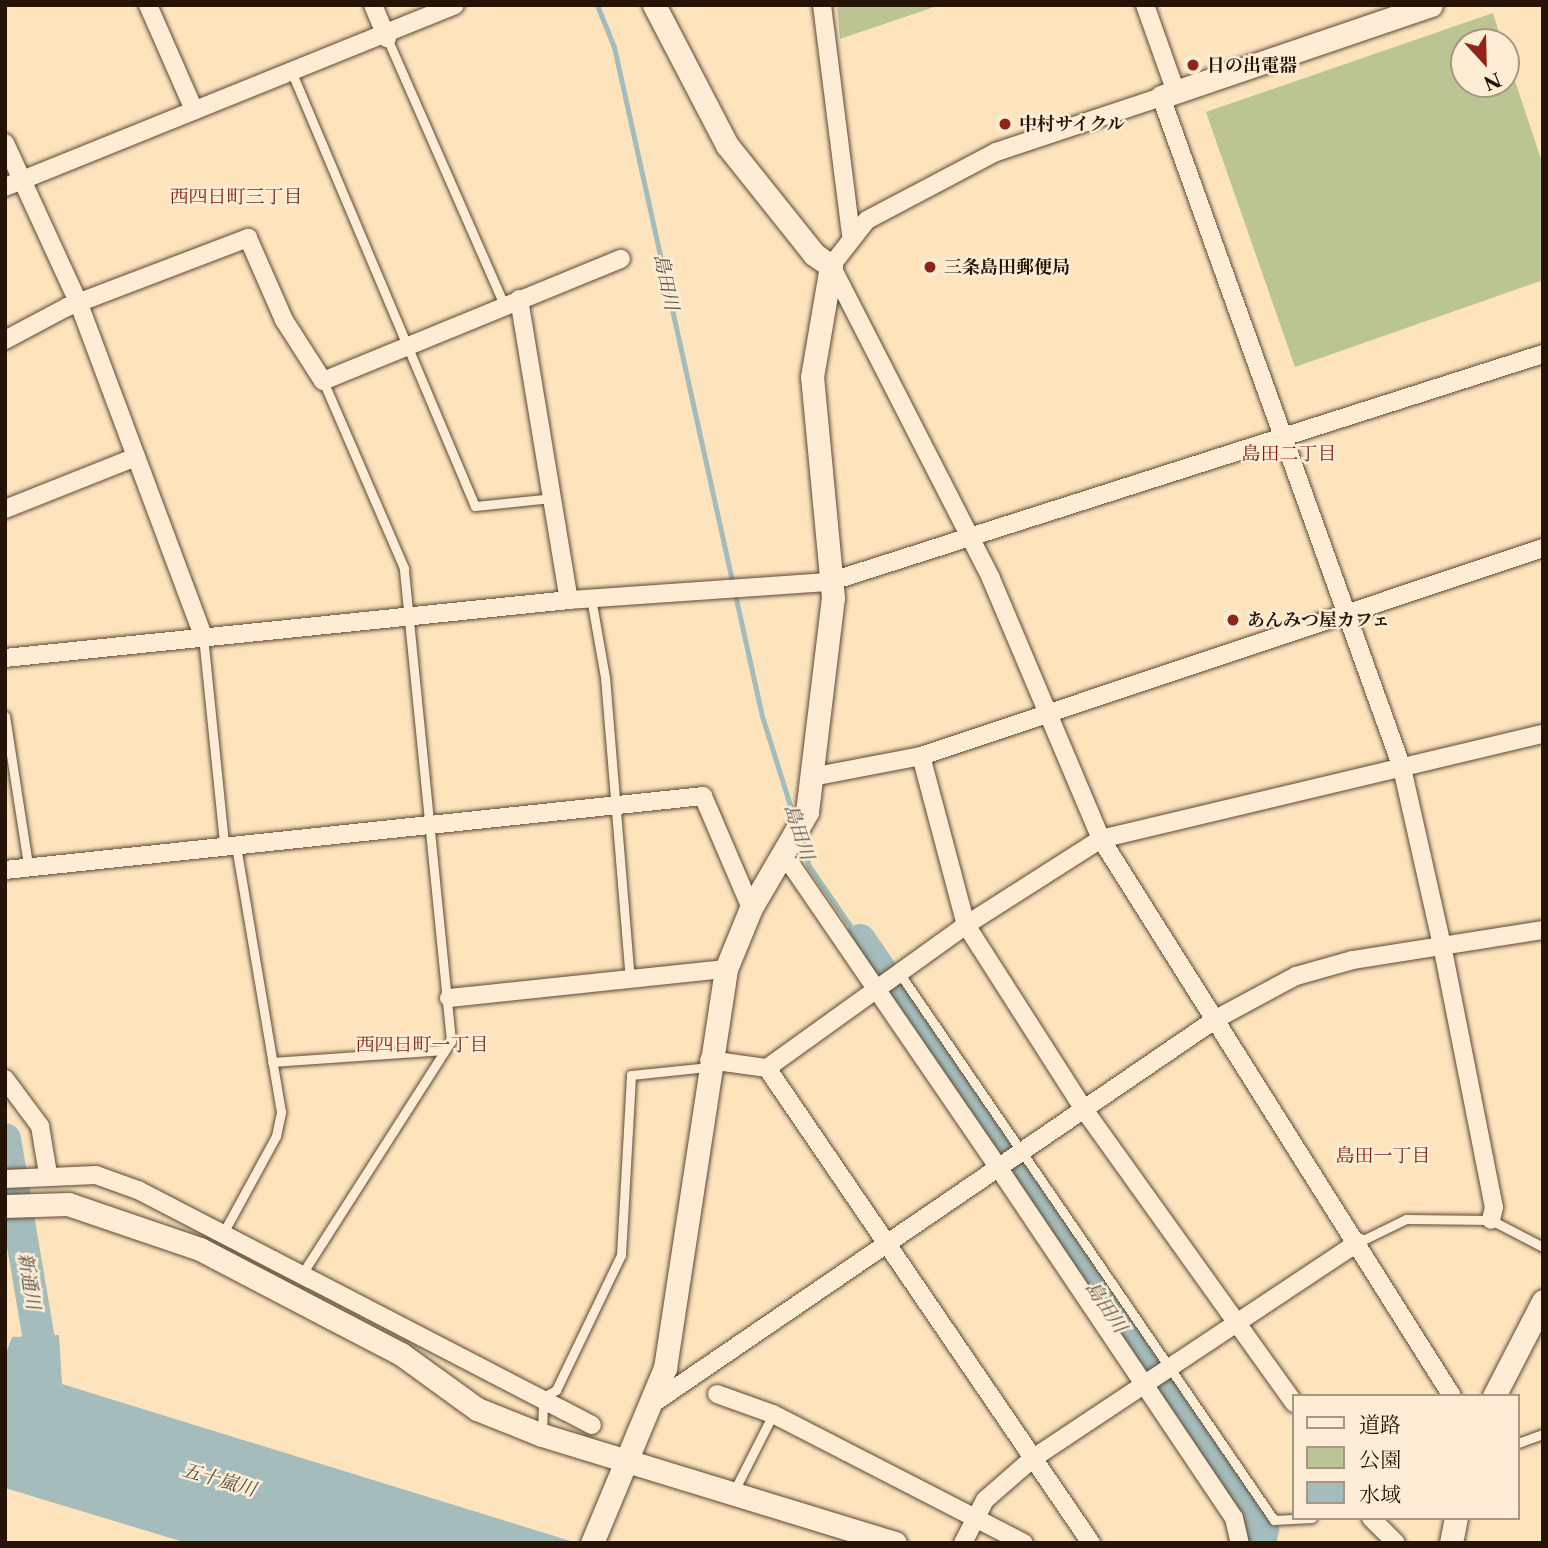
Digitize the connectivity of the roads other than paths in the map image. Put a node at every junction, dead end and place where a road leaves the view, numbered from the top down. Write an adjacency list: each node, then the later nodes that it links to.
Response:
1 (148, 5): 11 (street)
2 (373, 5): 8 (street)
3 (455, 5): 8 (street)
4 (654, 5): 17 (street)
5 (822, 5): 15 (street)
6 (1145, 5): 10 (street)
7 (1431, 5): 10 (street)
8 (387, 38): 9 (street); 18 (lane)
9 (292, 73): 11 (street); 21 (lane)
10 (1169, 95): 15 (street); 24 (street)
11 (194, 110): 13 (street)
12 (5, 143): 13 (street)
13 (25, 183): 14 (street); 19 (street)
14 (5, 187)
15 (851, 234): 17 (street)
16 (621, 259): 18 (street)
17 (831, 266): 28 (street); 30 (street)
18 (511, 302): 21 (street); 26 (street)
19 (79, 304): 20 (street); 23 (street); 25 (street)
20 (5, 340)
21 (409, 345): 23 (street); 26 (lane)
22 (1543, 354): 24 (street)
23 (323, 381): 34 (lane)
24 (1282, 437): 28 (street); 33 (street)
25 (136, 457): 27 (street); 35 (street)
26 (555, 498): 32 (street)
27 (5, 509)
28 (971, 537): 30 (street); 37 (street)
29 (1543, 548): 33 (street)
30 (829, 582): 31 (street); 42 (street)
31 (591, 598): 32 (street); 43 (lane)
32 (569, 600): 34 (street)
33 (1349, 610): 37 (street); 41 (street)
34 (406, 616): 35 (street); 44 (lane)
35 (203, 636): 36 (street); 46 (lane)
36 (5, 658)
37 (1049, 710): 40 (street); 45 (street)
38 (5, 716): 48 (lane)
39 (1543, 734): 41 (street)
40 (920, 757): 42 (street); 51 (street)
41 (1402, 768): 45 (street); 53 (street)
42 (812, 777): 47 (street)
43 (611, 803): 44 (street); 50 (street); 56 (lane)
44 (428, 821): 46 (street); 58 (lane)
45 (1101, 839): 51 (street); 59 (street)
46 (230, 844): 48 (street); 61 (lane)
47 (778, 861): 50 (street); 57 (street)
48 (28, 865): 49 (street)
49 (5, 870)
50 (751, 908): 54 (street)
51 (966, 925): 55 (street); 65 (street)
52 (1543, 930): 53 (street)
53 (1442, 946): 59 (street); 71 (street)
54 (726, 969): 56 (street); 62 (street)
55 (900, 974): 57 (street); 66 (lane)
56 (630, 979): 58 (street)
57 (878, 990): 63 (street); 67 (street)
58 (449, 998): 60 (lane)
59 (1216, 1019): 65 (street); 73 (street)
60 (445, 1050): 61 (lane); 76 (lane)
61 (272, 1062): 72 (lane)
62 (709, 1063): 63 (street); 84 (lane); 86 (street)
63 (767, 1068): 74 (street)
64 (5, 1079): 68 (street)
65 (1083, 1108): 66 (street); 78 (street)
66 (1020, 1152): 67 (street); 79 (lane)
67 (998, 1166): 74 (street); 80 (street)
68 (48, 1174): 69 (street); 72 (street)
69 (5, 1180)
70 (5, 1206): 90 (street)
71 (1491, 1220): 73 (lane); 75 (lane)
72 (222, 1235): 76 (street)
73 (1359, 1241): 78 (street); 82 (street)
74 (887, 1244): 86 (street); 92 (street)
75 (1543, 1247)
76 (302, 1274): 84 (street)
77 (1543, 1301): 83 (street)
78 (1241, 1326): 79 (street); 85 (street)
79 (1171, 1369): 80 (street); 96 (lane)
80 (1145, 1384): 92 (street); 104 (street)
81 (717, 1394): 87 (street)
82 (1451, 1394)
83 (1495, 1394)
84 (543, 1397): 88 (street); 90 (lane)
85 (1292, 1399)
86 (652, 1404): 93 (street)
87 (773, 1415): 94 (lane); 95 (street)
88 (592, 1425)
89 (1543, 1434): 91 (lane)
90 (541, 1435): 93 (street)
91 (1520, 1442)
92 (1032, 1459): 95 (street); 103 (street)
93 (627, 1469): 94 (street); 99 (street)
94 (733, 1493): 100 (street)
95 (973, 1518): 101 (street); 102 (street)
96 (1292, 1519)
97 (1373, 1520): 105 (street)
98 (1457, 1520): 106 (street)
99 (592, 1543)
100 (895, 1543)
101 (963, 1543)
102 (1024, 1543)
103 (1091, 1543)
104 (1240, 1543)
105 (1396, 1543)
106 (1451, 1543)

